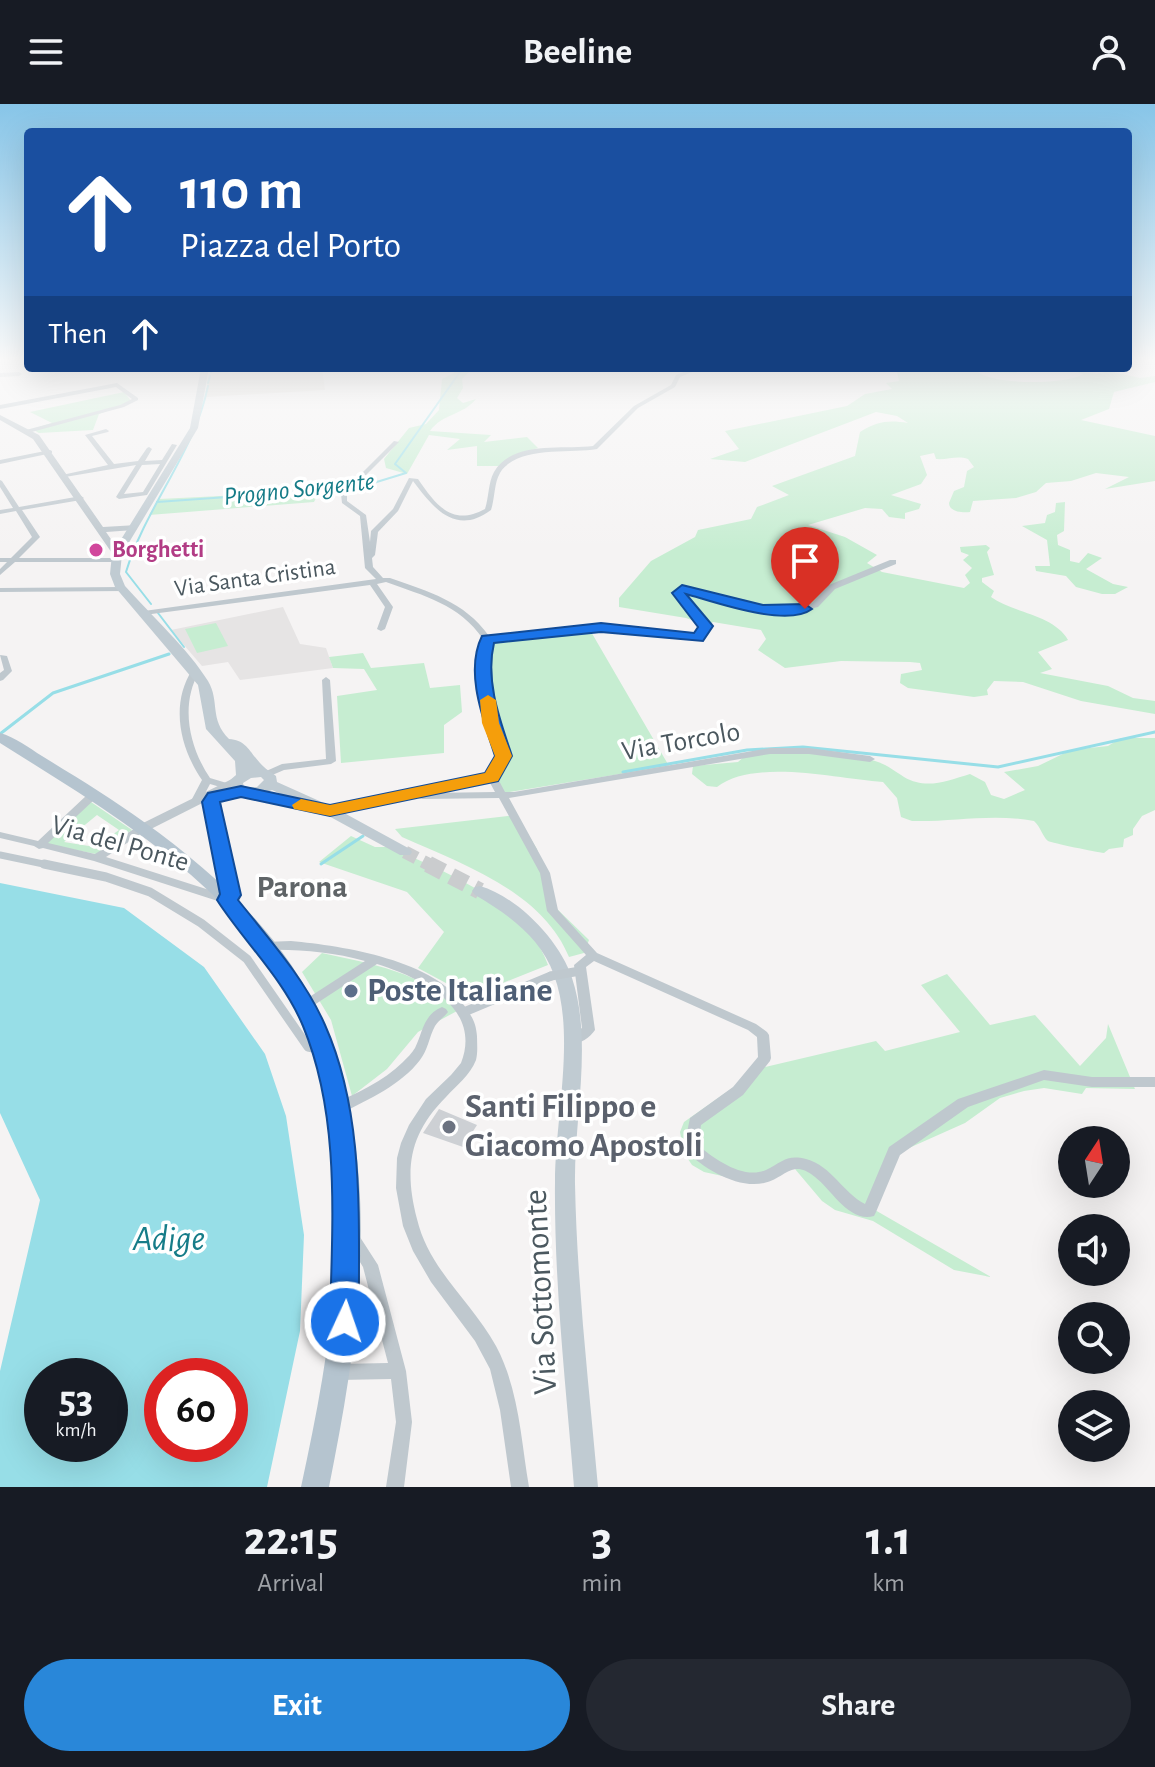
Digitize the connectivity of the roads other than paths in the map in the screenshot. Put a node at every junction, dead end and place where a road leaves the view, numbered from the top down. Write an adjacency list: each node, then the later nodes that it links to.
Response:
1 (9, 422): 5 (street)
2 (64, 422): 5 (street)
3 (195, 422): 20 (main road)
4 (621, 422): 23 (street)
5 (28, 431): 10 (street)
6 (106, 431): 14 (street)
7 (396, 442): 23 (street)
8 (174, 445): 12 (street)
9 (149, 449): 13 (street)
10 (50, 452): 11 (street); 15 (street)
11 (0, 462)
12 (164, 462): 13 (street); 13 (street)
13 (140, 463): 14 (street)
14 (112, 466): 15 (street)
15 (65, 475): 17 (street)
16 (0, 482): 18 (street)
17 (81, 498): 18 (street); 21 (street)
18 (21, 510): 19 (street); 25 (street)
19 (0, 512)
20 (134, 527): 21 (street); 22 (main road)
21 (100, 530): 22 (street)
22 (116, 557): 25 (street); 29 (main road)
23 (367, 558): 28 (street)
24 (0, 560): 25 (street)
25 (11, 560): 27 (street)
26 (893, 562): 33 (street)
27 (0, 573)
28 (380, 581): 31 (street, Via Santa Cristina); 32 (street, Via Santa Cristina); 33 (street)
29 (122, 589): 30 (street); 31 (main road)
30 (0, 590)
31 (144, 613): 35 (main road)
32 (381, 629)
33 (487, 639): 42 (street)
34 (0, 658): 36 (street)
35 (195, 672): 38 (main road); 43 (street)
36 (0, 678)
37 (326, 680): 41 (street)
38 (222, 739): 41 (main road); 44 (main road)
39 (6, 740): 46 (main road)
40 (870, 759): 48 (street, Via Torcolo)
41 (267, 777): 44 (main road); 50 (main road)
42 (492, 777): 45 (street); 48 (street)
43 (207, 780): 44 (street); 49 (street)
44 (239, 785): 47 (street); 49 (street); 50 (main road)
45 (412, 795): 48 (street, Via Torcolo); 50 (street)
46 (91, 797): 51 (main road); 53 (street)
47 (214, 797): 49 (street); 58 (street)
48 (500, 797): 60 (street)
49 (197, 799): 51 (street)
50 (325, 809): 54 (main road)
51 (141, 829): 56 (street); 58 (main road)
52 (0, 835): 53 (street, Via del Ponte)
53 (39, 846): 56 (street, Via del Ponte)
54 (405, 852)
55 (0, 855): 67 (street)
56 (97, 858): 58 (street, Via del Ponte)
57 (480, 891): 66 (main road, Via Sottomonte)
58 (227, 900): 59 (main road)
59 (265, 946): 61 (street); 63 (main road)
60 (593, 956): 62 (street); 68 (street)
61 (375, 960): 63 (street); 65 (street)
62 (580, 971): 65 (street, bridge); 66 (street)
63 (304, 1006): 67 (main road)
64 (442, 1012): 69 (street)
65 (464, 1012): 75 (street)
66 (569, 1041): 76 (main road, Via Sottomonte)
67 (323, 1050): 69 (main road)
68 (1155, 1082)
69 (337, 1109): 70 (main road)
70 (347, 1230): 71 (street); 72 (main road)
71 (398, 1371): 72 (street); 74 (street)
72 (339, 1372): 73 (main road)
73 (315, 1487)
74 (395, 1487)
75 (520, 1487)
76 (586, 1487)

